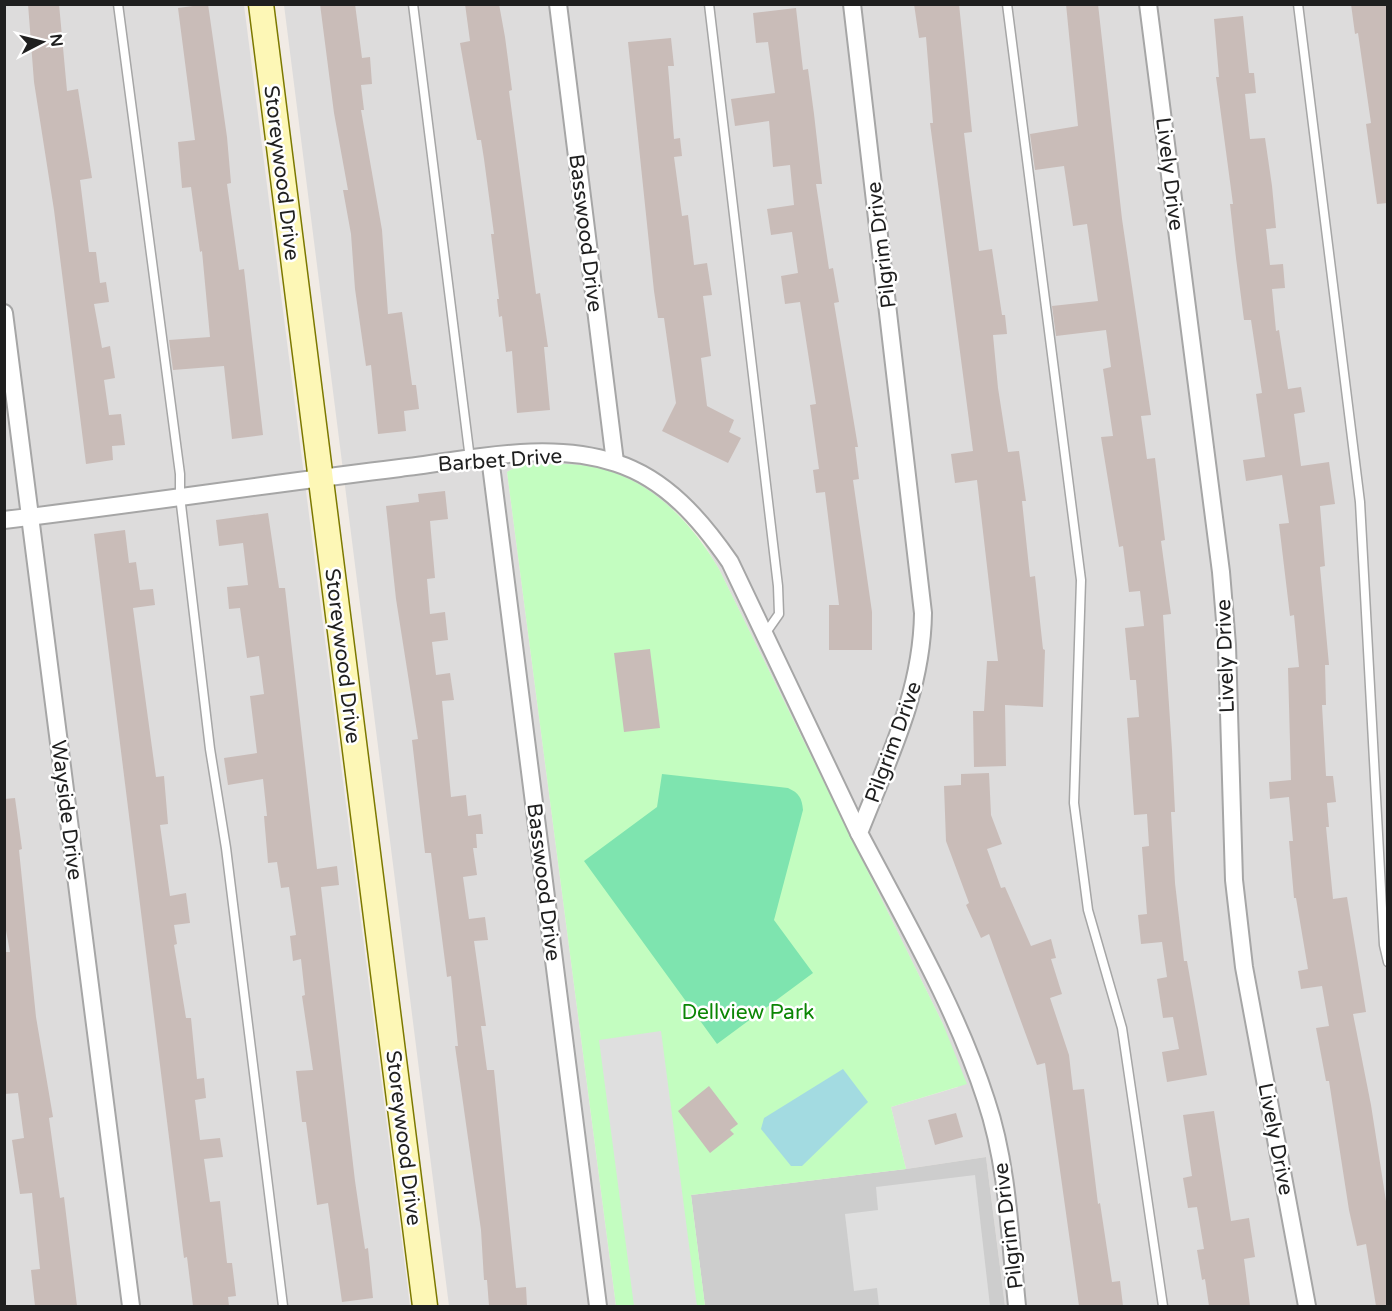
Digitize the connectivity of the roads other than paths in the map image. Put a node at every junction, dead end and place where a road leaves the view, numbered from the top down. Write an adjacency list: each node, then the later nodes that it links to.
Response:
1 (118, 4): 15 (lane)
2 (261, 4): 14 (street, Storeywood Drive)
3 (413, 4): 12 (lane)
4 (558, 4): 13 (street, Basswood Drive)
5 (709, 4): 18 (lane)
6 (852, 4): 19 (street, Pilgrim Drive)
7 (1007, 4): 26 (lane)
8 (1148, 4): 27 (street, Lively Drive)
9 (1298, 4): 20 (lane)
10 (4, 313): 16 (street, Wayside Drive)
11 (490, 458): 12 (street, Barbet Drive); 13 (street, Barbet Drive); 24 (street, Basswood Drive)
12 (470, 460): 14 (street, Barbet Drive)
13 (615, 462): 18 (street, Barbet Drive)
14 (321, 478): 15 (street, Barbet Drive); 23 (street, Storeywood Drive)
15 (180, 496): 16 (street, Barbet Drive); 22 (lane)
16 (29, 517): 17 (street, Barbet Drive); 21 (street, Wayside Drive)
17 (4, 520)
18 (764, 634): 19 (street, Barbet Drive)
19 (859, 833): 25 (street, Pilgrim Drive)
20 (1388, 962)
21 (131, 1306)
22 (283, 1306)
23 (425, 1306)
24 (598, 1306)
25 (1017, 1306)
26 (1163, 1306)
27 (1307, 1306)

